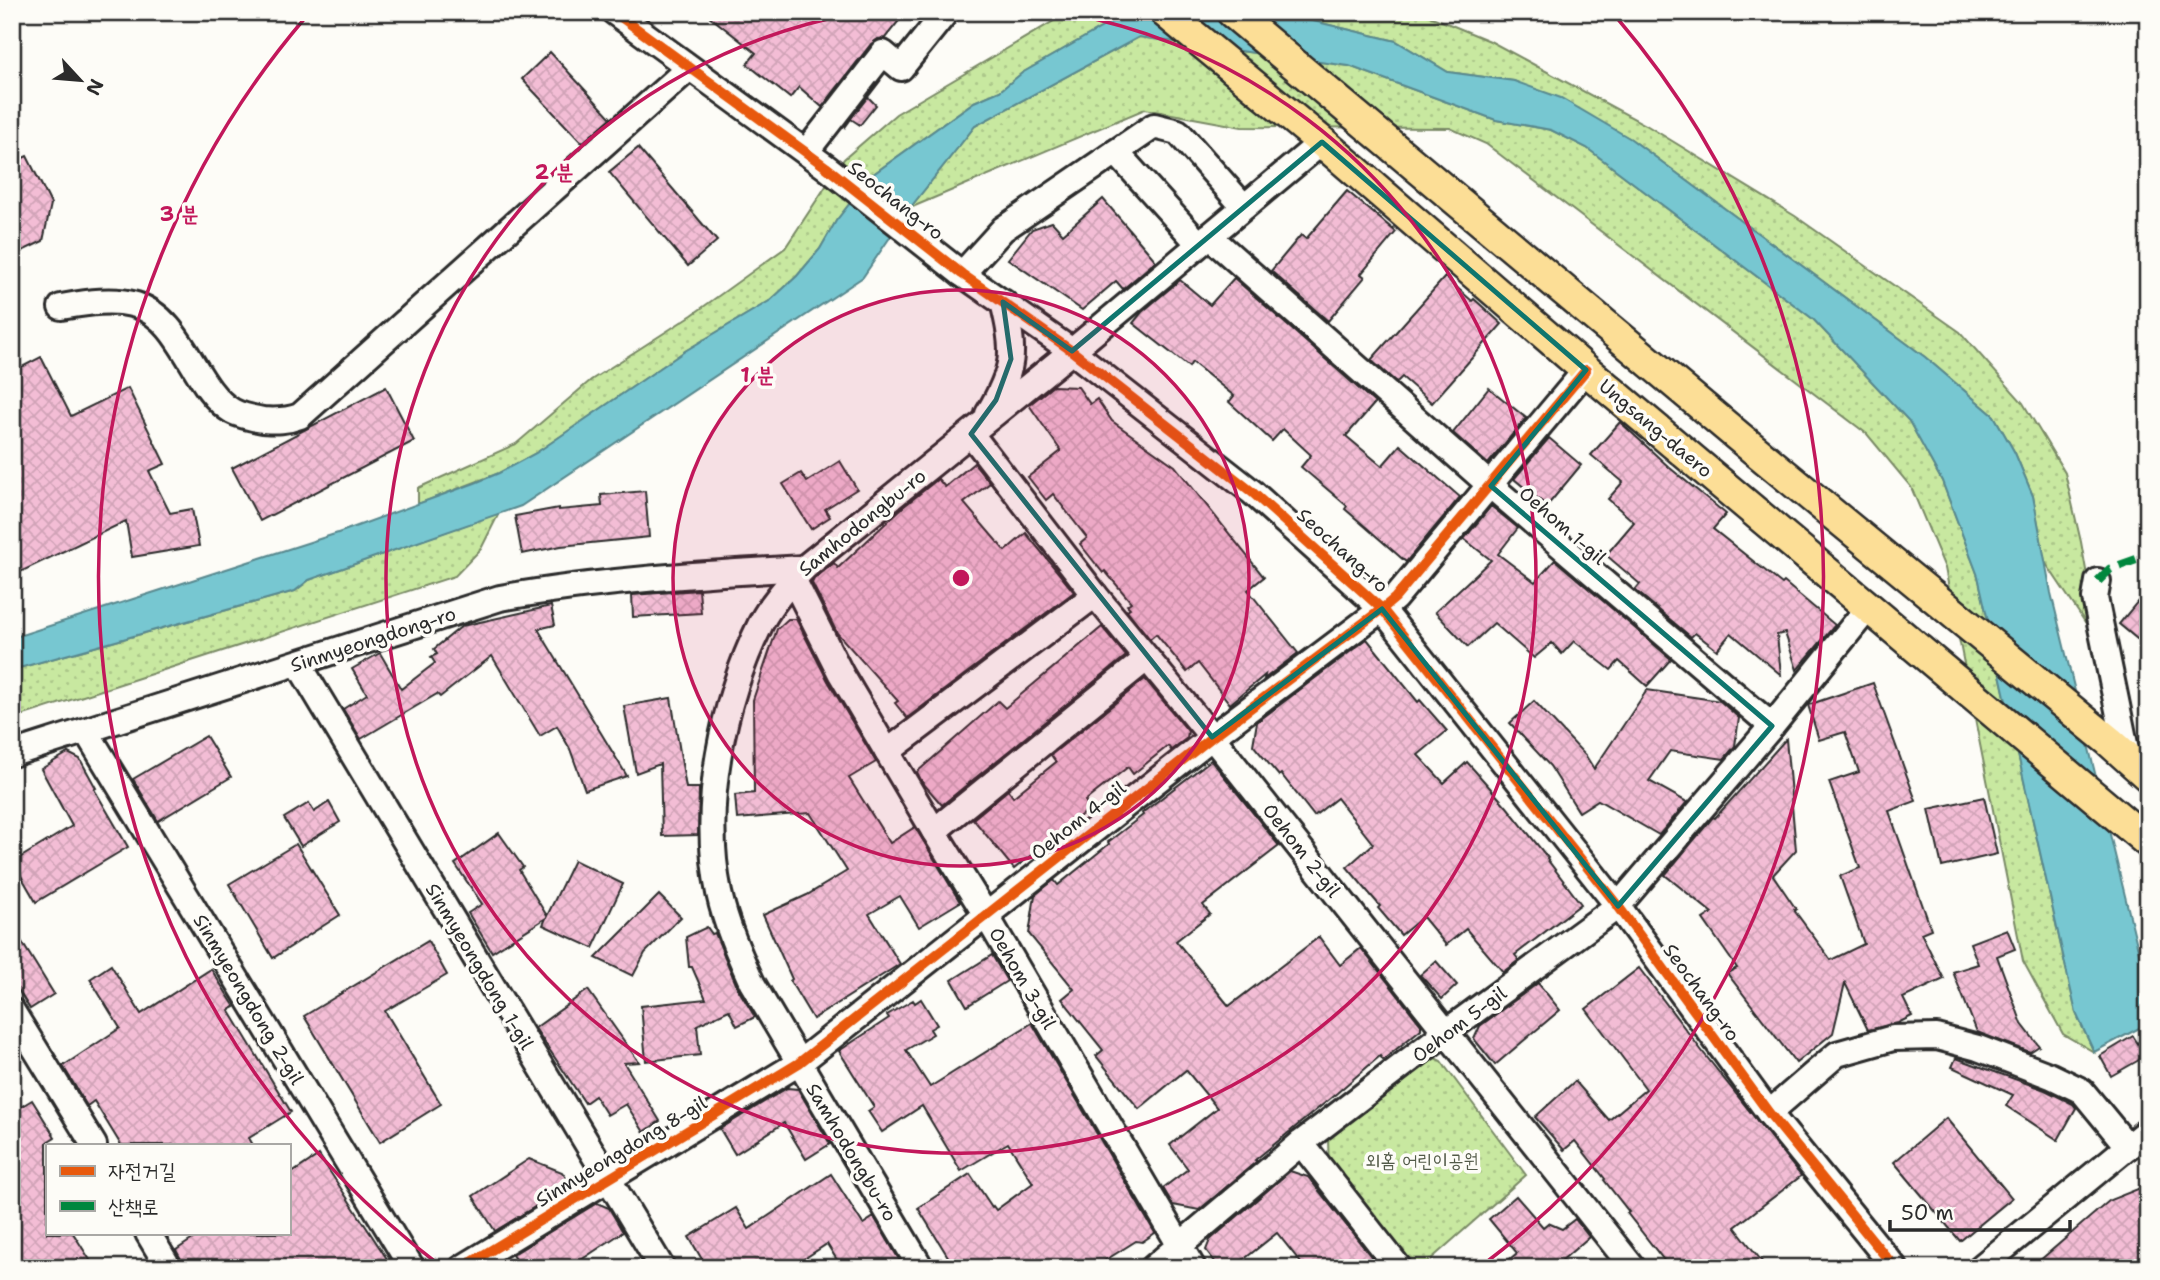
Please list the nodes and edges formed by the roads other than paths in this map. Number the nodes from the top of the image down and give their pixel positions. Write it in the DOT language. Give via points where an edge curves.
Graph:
graph roads {
  1 [pos="946,12"];
  2 [pos="1165,12"];
  3 [pos="1232,12"];
  4 [pos="623,14"];
  5 [pos="689,68"];
  6 [pos="1313,134"];
  7 [pos="806,152"];
  8 [pos="1116,152"];
  9 [pos="1244,207"];
  10 [pos="1204,240"];
  11 [pos="957,270"];
  12 [pos="1003,302"];
  13 [pos="61,307"];
  14 [pos="1072,351"];
  15 [pos="1586,370"];
  16 [pos="976,429"];
  17 [pos="1490,486"];
  18 [pos="742,571"];
  19 [pos="799,573"];
  20 [pos="2098,581"];
  21 [pos="1095,595"];
  22 [pos="1868,608"];
  23 [pos="770,609"];
  24 [pos="1382,609"];
  25 [pos="1146,659"];
  26 [pos="298,663"];
  27 [pos="1772,726"];
  28 [pos="86,731"];
  29 [pos="1212,737"];
  30 [pos="887,752"];
  31 [pos="12,754"];
  32 [pos="2128,759"];
  33 [pos="934,831"];
  34 [pos="2148,842"];
  35 [pos="1618,906"];
  36 [pos="986,915"];
  37 [pos="12,1011"];
  38 [pos="1446,1032"];
  39 [pos="799,1063"];
  40 [pos="1769,1113"];
  41 [pos="2148,1130"];
  42 [pos="1301,1143"];
  43 [pos="93,1144"];
  44 [pos="2128,1147"];
  45 [pos="608,1180"];
  46 [pos="149,1234"];
  47 [pos="1180,1246"];
  48 [pos="169,1268"];
  49 [pos="412,1268"];
  50 [pos="462,1268"];
  51 [pos="662,1268"];
  52 [pos="921,1268"];
  53 [pos="1153,1268"];
  54 [pos="1193,1268"];
  55 [pos="1399,1268"];
  56 [pos="1633,1268"];
  57 [pos="1895,1268"];
  58 [pos="1980,1268"];
  1 -- 7 [label="street" via="901,68 883,53"];
  2 -- 6 [label="main road, Ungsang-daero"];
  3 -- 32 [label="main road"];
  4 -- 5 [label="street, Seochang-ro"];
  5 -- 7 [label="street, Seochang-ro"];
  5 -- 13 [label="street" via="299,416 287,421 248,418 231,411 218,400 172,331 138,305 107,302"];
  6 -- 9 [label="street, Samhodongbu-ro"];
  6 -- 15 [label="main road, Ungsang-daero"];
  7 -- 11 [label="street, Seochang-ro"];
  8 -- 9 [label="street" via="1154,126 1178,132"];
  8 -- 10 [label="street, Oehom 1-gil"];
  8 -- 11 [label="street" via="1003,229"];
  9 -- 10 [label="street, Samhodongbu-ro"];
  10 -- 14 [label="street, Samhodongbu-ro"];
  10 -- 17 [label="street, Oehom 1-gil"];
  11 -- 12 [label="street, Seochang-ro"];
  12 -- 14 [label="street, Seochang-ro"];
  12 -- 16 [label="street" via="1011,359 1006,380"];
  14 -- 16 [label="street, Samhodongbu-ro"];
  14 -- 24 [label="street, Seochang-ro" via="1252,492"];
  15 -- 17 [label="street, Oehom 4-gil"];
  15 -- 22 [label="main road, Ungsang-daero"];
  16 -- 19 [label="street, Samhodongbu-ro"];
  16 -- 21 [label="street, Oehom 2-gil"];
  17 -- 24 [label="street, Oehom 4-gil"];
  17 -- 27 [label="street, Oehom 1-gil"];
  18 -- 19 [label="street, Sinmyeongdong-ro"];
  18 -- 23 [label="street" via="760,589"];
  18 -- 26 [label="street, Sinmyeongdong-ro" via="578,585 500,598"];
  19 -- 23 [label="street, Samhodongbu-ro"];
  19 -- 30 [label="street, Oehom 3-gil" via="841,674"];
  20 -- 32 [label="street" via="2095,598"];
  21 -- 25 [label="street, Oehom 2-gil"];
  21 -- 30 [label="street"];
  22 -- 27 [label="street"];
  22 -- 34 [label="main road, Ungsang-daero"];
  23 -- 39 [label="street, Samhodongbu-ro" via="728,711 718,761 714,844 719,892 732,937 752,983"];
  24 -- 29 [label="street, Oehom 4-gil"];
  24 -- 35 [label="street, Seochang-ro"];
  25 -- 29 [label="street, Oehom 2-gil"];
  25 -- 33 [label="street"];
  26 -- 28 [label="street, Sinmyeongdong-ro"];
  26 -- 45 [label="street, Sinmyeongdong 1-gil"];
  27 -- 35 [label="street"];
  28 -- 31 [label="street, Sinmyeongdong-ro"];
  28 -- 49 [label="street, Sinmyeongdong 2-gil"];
  29 -- 36 [label="street, Oehom 4-gil"];
  29 -- 38 [label="street, Oehom 2-gil"];
  30 -- 33 [label="street, Oehom 3-gil"];
  33 -- 36 [label="street, Oehom 3-gil"];
  35 -- 38 [label="street, Oehom 5-gil"];
  35 -- 40 [label="street, Seochang-ro"];
  36 -- 39 [label="street, Oehom 4-gil"];
  36 -- 47 [label="street, Oehom 3-gil"];
  37 -- 43 [label="street"];
  38 -- 42 [label="street, Oehom 5-gil"];
  38 -- 56 [label="street, Oehom 2-gil"];
  39 -- 45 [label="street, Sinmyeongdong 8-gil"];
  39 -- 52 [label="street, Samhodongbu-ro"];
  40 -- 44 [label="street" via="1837,1054 1894,1038 1937,1037 1978,1048 2082,1091"];
  40 -- 57 [label="street, Seochang-ro"];
  41 -- 44 [label="street"];
  42 -- 47 [label="street, Oehom 5-gil"];
  42 -- 55 [label="street"];
  44 -- 58 [label="street"];
  45 -- 50 [label="street, Sinmyeongdong 8-gil"];
  45 -- 51 [label="street, Sinmyeongdong 1-gil"];
  46 -- 48 [label="street"];
  47 -- 53 [label="street, Oehom 5-gil"];
  47 -- 54 [label="street, Oehom 3-gil"];
}
